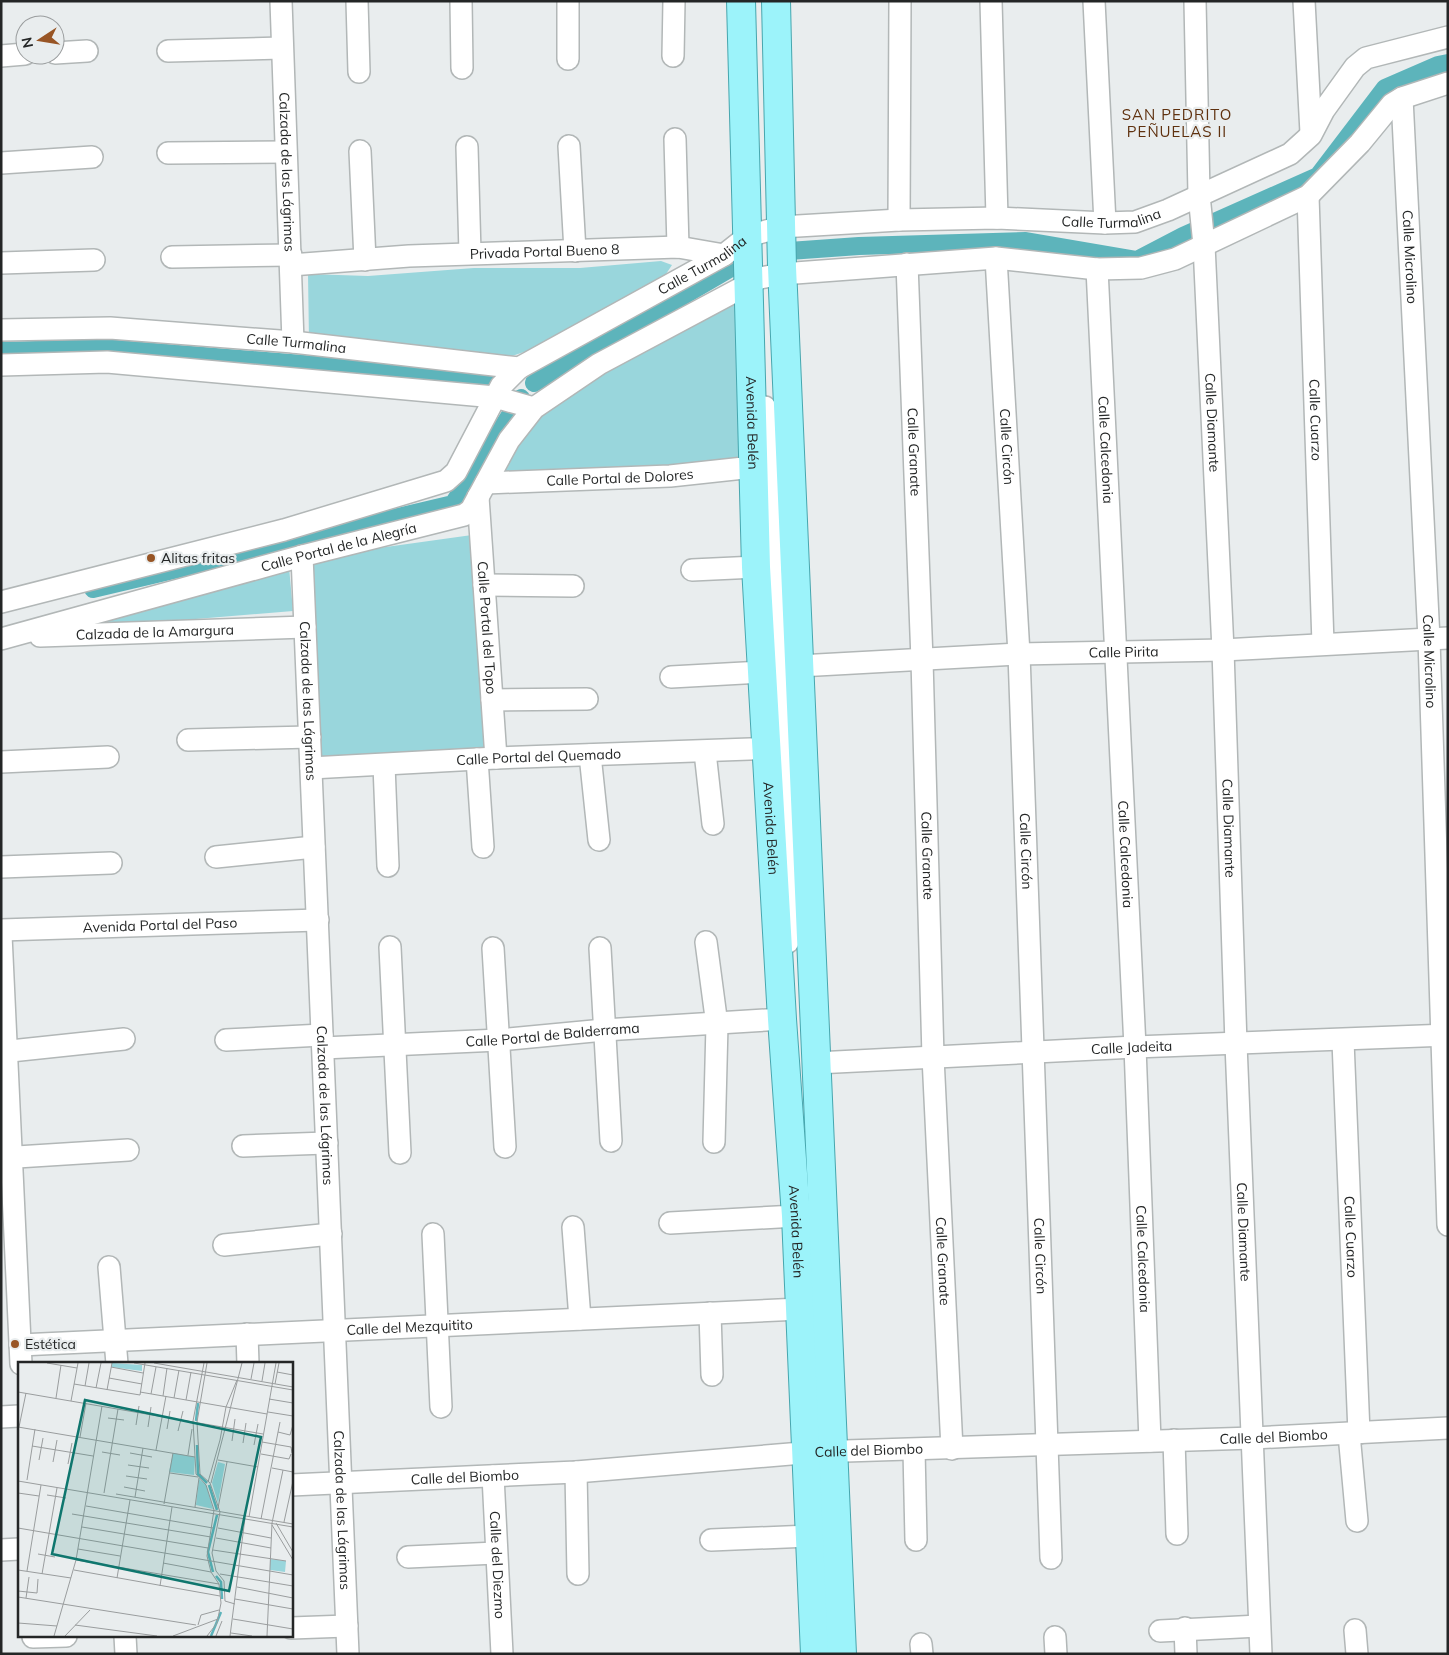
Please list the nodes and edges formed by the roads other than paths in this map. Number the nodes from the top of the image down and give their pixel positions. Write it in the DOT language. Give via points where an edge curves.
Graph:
graph roads {
  1 [pos="281,1"];
  2 [pos="357,1"];
  3 [pos="461,1"];
  4 [pos="568,1"];
  5 [pos="674,1"];
  6 [pos="741,1"];
  7 [pos="750,1"];
  8 [pos="766,1"];
  9 [pos="776,1"];
  10 [pos="900,1"];
  11 [pos="991,1"];
  12 [pos="1094,1"];
  13 [pos="1196,1"];
  14 [pos="1304,1"];
  15 [pos="1448,37"];
  16 [pos="282,48"];
  17 [pos="87,51"];
  18 [pos="168,51"];
  19 [pos="65,52"];
  20 [pos="15,55"];
  21 [pos="1,56"];
  22 [pos="674,56"];
  23 [pos="568,59"];
  24 [pos="462,68"];
  25 [pos="359,72"];
  26 [pos="1448,83"];
  27 [pos="1402,98"];
  28 [pos="1311,135"];
  29 [pos="676,139"];
  30 [pos="569,146"];
  31 [pos="467,147"];
  32 [pos="360,151"];
  33 [pos="286,152"];
  34 [pos="168,153"];
  35 [pos="92,157"];
  36 [pos="1,163"];
  37 [pos="1308,196"];
  38 [pos="997,218"];
  39 [pos="899,220"];
  40 [pos="1201,220"];
  41 [pos="1105,223"];
  42 [pos="764,231"];
  43 [pos="678,247"];
  44 [pos="575,251"];
  45 [pos="470,253"];
  46 [pos="724,254"];
  47 [pos="172,257"];
  48 [pos="996,258"];
  49 [pos="94,260"];
  50 [pos="291,260"];
  51 [pos="365,260"];
  52 [pos="1,263"];
  53 [pos="907,264"];
  54 [pos="1097,269"];
  55 [pos="766,277"];
  56 [pos="1,330"];
  57 [pos="293,342"];
  58 [pos="1,366"];
  59 [pos="518,368"];
  60 [pos="495,397"];
  61 [pos="534,408"];
  62 [pos="753,467"];
  63 [pos="482,490"];
  64 [pos="302,556"];
  65 [pos="756,567"];
  66 [pos="692,570"];
  67 [pos="484,585"];
  68 [pos="573,586"];
  69 [pos="1,602"];
  70 [pos="305,627"];
  71 [pos="3,638"];
  72 [pos="1439,638"];
  73 [pos="1323,644"];
  74 [pos="1223,650"];
  75 [pos="1117,652"];
  76 [pos="1019,654"];
  77 [pos="922,660"];
  78 [pos="799,666"];
  79 [pos="762,672"];
  80 [pos="670,677"];
  81 [pos="587,699"];
  82 [pos="492,700"];
  83 [pos="310,737"];
  84 [pos="188,740"];
  85 [pos="786,748"];
  86 [pos="705,752"];
  87 [pos="590,755"];
  88 [pos="108,757"];
  89 [pos="486,758"];
  90 [pos="1,762"];
  91 [pos="384,765"];
  92 [pos="311,768"];
  93 [pos="713,824"];
  94 [pos="599,840"];
  95 [pos="483,846"];
  96 [pos="314,847"];
  97 [pos="216,857"];
  98 [pos="111,863"];
  99 [pos="388,866"];
  100 [pos="1,867"];
  101 [pos="318,920"];
  102 [pos="1,930"];
  103 [pos="1,935"];
  104 [pos="706,942"];
  105 [pos="390,946"];
  106 [pos="493,948"];
  107 [pos="600,948"];
  108 [pos="782,1019"];
  109 [pos="717,1025"];
  110 [pos="604,1030"];
  111 [pos="1444,1035"];
  112 [pos="124,1039"];
  113 [pos="226,1040"];
  114 [pos="499,1040"];
  115 [pos="1343,1041"];
  116 [pos="323,1042"];
  117 [pos="1236,1044"];
  118 [pos="393,1045"];
  119 [pos="1136,1047"];
  120 [pos="4,1052"];
  121 [pos="1035,1053"];
  122 [pos="933,1057"];
  123 [pos="816,1063"];
  124 [pos="611,1141"];
  125 [pos="714,1142"];
  126 [pos="327,1143"];
  127 [pos="243,1146"];
  128 [pos="505,1147"];
  129 [pos="128,1150"];
  130 [pos="400,1153"];
  131 [pos="6,1158"];
  132 [pos="796,1216"];
  133 [pos="670,1223"];
  134 [pos="1448,1225"];
  135 [pos="573,1227"];
  136 [pos="331,1234"];
  137 [pos="434,1234"];
  138 [pos="224,1245"];
  139 [pos="109,1266"];
  140 [pos="9,1277"];
  141 [pos="800,1309"];
  142 [pos="710,1313"];
  143 [pos="580,1319"];
  144 [pos="438,1326"];
  145 [pos="335,1330"];
  146 [pos="247,1334"];
  147 [pos="115,1340"];
  148 [pos="20,1354"];
  149 [pos="117,1362"];
  150 [pos="248,1362"];
  151 [pos="712,1375"];
  152 [pos="441,1407"];
  153 [pos="18,1416"];
  154 [pos="1,1417"];
  155 [pos="1448,1428"];
  156 [pos="1354,1433"];
  157 [pos="1253,1438"];
  158 [pos="1174,1440"];
  159 [pos="1150,1442"];
  160 [pos="1047,1445"];
  161 [pos="952,1449"];
  162 [pos="914,1450"];
  163 [pos="819,1453"];
  164 [pos="576,1472"];
  165 [pos="493,1476"];
  166 [pos="292,1484"];
  167 [pos="341,1484"];
  168 [pos="1357,1521"];
  169 [pos="1177,1534"];
  170 [pos="810,1536"];
  171 [pos="711,1540"];
  172 [pos="916,1540"];
  173 [pos="18,1549"];
  174 [pos="1,1550"];
  175 [pos="496,1553"];
  176 [pos="408,1556"];
  177 [pos="1052,1558"];
  178 [pos="578,1574"];
  179 [pos="347,1626"];
  180 [pos="1259,1626"];
  181 [pos="292,1628"];
  182 [pos="1185,1628"];
  183 [pos="1355,1630"];
  184 [pos="1160,1631"];
  185 [pos="55,1638"];
  186 [pos="125,1638"];
  187 [pos="33,1642"];
  188 [pos="126,1654"];
  189 [pos="348,1654"];
  190 [pos="502,1654"];
  191 [pos="815,1654"];
  192 [pos="824,1654"];
  193 [pos="832,1654"];
  194 [pos="842,1654"];
  195 [pos="1186,1654"];
  196 [pos="1261,1654"];
  197 [pos="1357,1654"];
  1 -- 16 [label="street, Calzada de las Lágrimas"];
  2 -- 25 [label="street"];
  3 -- 24 [label="street"];
  4 -- 23 [label="street"];
  5 -- 22 [label="street"];
  6 -- 42 [label="main road, Avenida Belén"];
  7 -- 42 [label="street"];
  8 -- 42 [label="street"];
  9 -- 42 [label="main road, Avenida Belén"];
  10 -- 39 [label="street"];
  11 -- 38 [label="street"];
  12 -- 41 [label="street"];
  13 -- 40 [label="street, Calle Diamante"];
  14 -- 28 [label="street"];
  15 -- 28 [label="street, Calle Turmalina" via="1366,58 1355,67 1324,110"];
  16 -- 18 [label="street"];
  16 -- 33 [label="street, Calzada de las Lágrimas"];
  17 -- 19 [label="street"];
  20 -- 21 [label="street"];
  26 -- 27 [label="street, Calle Turmalina"];
  27 -- 37 [label="street, Calle Turmalina" via="1392,104 1360,143"];
  27 -- 72 [label="street, Calle Microlino"];
  28 -- 40 [label="street, Calle Turmalina"];
  29 -- 43 [label="street"];
  30 -- 44 [label="street"];
  31 -- 45 [label="street"];
  32 -- 51 [label="street"];
  33 -- 34 [label="street"];
  33 -- 50 [label="street, Calzada de las Lágrimas"];
  35 -- 36 [label="street"];
  37 -- 40 [label="street, Calle Turmalina"];
  37 -- 73 [label="street, Calle Cuarzo"];
  38 -- 39 [label="street, Calle Turmalina"];
  38 -- 41 [label="street, Calle Turmalina"];
  39 -- 42 [label="street, Calle Turmalina"];
  40 -- 41 [label="street, Calle Turmalina" via="1168,210 1135,222"];
  40 -- 54 [label="street, Calle Turmalina" via="1175,260 1141,268"];
  40 -- 74 [label="street, Calle Diamante"];
  42 -- 46 [label="street, Calle Turmalina"];
  42 -- 55 [label="main road, Avenida Belén"];
  43 -- 44 [label="street, Privada Portal Bueno 8"];
  43 -- 46 [label="street, Privada Portal Bueno 8"];
  44 -- 45 [label="street, Privada Portal Bueno 8"];
  45 -- 51 [label="street, Privada Portal Bueno 8"];
  46 -- 59 [label="street, Calle Turmalina"];
  47 -- 50 [label="street, Privada Portal Bueno 8"];
  48 -- 53 [label="street, Calle Turmalina"];
  48 -- 54 [label="street, Calle Turmalina"];
  48 -- 76 [label="street, Calle Circón"];
  49 -- 52 [label="street"];
  50 -- 51 [label="street, Privada Portal Bueno 8"];
  50 -- 57 [label="street, Calzada de las Lágrimas"];
  53 -- 55 [label="street, Calle Turmalina"];
  53 -- 77 [label="street, Calle Granate"];
  54 -- 75 [label="street, Calle Calcedonia"];
  55 -- 61 [label="street, Calle Turmalina" via="599,364"];
  55 -- 62 [label="main road, Avenida Belén"];
  55 -- 78 [label="main road, Avenida Belén"];
  55 -- 85 [label="street" via="788,585 782,618"];
  56 -- 57 [label="street, Calle Turmalina" via="110,328"];
  57 -- 59 [label="street, Calle Turmalina"];
  58 -- 60 [label="street" via="107,362"];
  59 -- 60 [label="street" via="500,386"];
  60 -- 61 [label="street"];
  60 -- 69 [label="street" via="456,472 446,481 284,530"];
  61 -- 63 [label="street, Calle Portal de la Alegría" via="508,440"];
  62 -- 63 [label="street, Calle Portal de Dolores"];
  62 -- 65 [label="main road, Avenida Belén"];
  63 -- 64 [label="street, Calle Portal de la Alegría" via="471,510 454,519"];
  63 -- 67 [label="street, Calle Portal del Topo"];
  64 -- 70 [label="street, Calzada de las Lágrimas"];
  64 -- 71 [label="street, Calle Portal de la Alegría"];
  65 -- 66 [label="street"];
  65 -- 79 [label="main road, Avenida Belén"];
  67 -- 68 [label="street"];
  67 -- 82 [label="street, Calle Portal del Topo"];
  70 -- 71 [label="street, Calzada de la Amargura"];
  70 -- 83 [label="street, Calzada de las Lágrimas"];
  72 -- 73 [label="street, Calle Pirita"];
  72 -- 111 [label="street, Calle Microlino"];
  73 -- 74 [label="street, Calle Pirita"];
  74 -- 75 [label="street, Calle Pirita"];
  74 -- 117 [label="street, Calle Diamante"];
  75 -- 76 [label="street, Calle Pirita"];
  75 -- 119 [label="street, Calle Calcedonia"];
  76 -- 77 [label="street, Calle Pirita"];
  76 -- 121 [label="street, Calle Circón"];
  77 -- 78 [label="street, Calle Pirita"];
  77 -- 122 [label="street, Calle Granate"];
  78 -- 85 [label="main road, Avenida Belén"];
  79 -- 80 [label="street"];
  79 -- 85 [label="main road, Avenida Belén"];
  81 -- 82 [label="street"];
  82 -- 89 [label="street, Calle Portal del Topo"];
  83 -- 84 [label="street"];
  83 -- 92 [label="street, Calzada de las Lágrimas"];
  85 -- 86 [label="street, Calle Portal del Quemado"];
  85 -- 108 [label="main road, Avenida Belén"];
  85 -- 123 [label="main road, Avenida Belén"];
  85 -- 163 [label="street" via="793,892 788,928"];
  86 -- 87 [label="street, Calle Portal del Quemado"];
  86 -- 93 [label="street"];
  87 -- 89 [label="street, Calle Portal del Quemado"];
  87 -- 94 [label="street"];
  88 -- 90 [label="street"];
  89 -- 91 [label="street, Calle Portal del Quemado"];
  89 -- 95 [label="street, Calle Portal del Topo"];
  91 -- 92 [label="street, Calle Portal del Quemado"];
  91 -- 99 [label="street"];
  92 -- 96 [label="street, Calzada de las Lágrimas"];
  96 -- 97 [label="street"];
  96 -- 101 [label="street, Calzada de las Lágrimas"];
  98 -- 100 [label="street"];
  101 -- 102 [label="street, Avenida Portal del Paso"];
  101 -- 116 [label="street, Calzada de las Lágrimas"];
  103 -- 120 [label="street"];
  104 -- 109 [label="street"];
  105 -- 118 [label="street"];
  106 -- 114 [label="street"];
  107 -- 110 [label="street"];
  108 -- 109 [label="street, Calle Portal de Balderrama"];
  108 -- 132 [label="main road, Avenida Belén"];
  109 -- 110 [label="street, Calle Portal de Balderrama"];
  109 -- 125 [label="street"];
  110 -- 114 [label="street, Calle Portal de Balderrama"];
  110 -- 124 [label="street"];
  111 -- 115 [label="street, Calle Jadeita"];
  111 -- 134 [label="street, Calle Microlino"];
  112 -- 120 [label="street"];
  113 -- 116 [label="street, Calle Portal de Balderrama"];
  114 -- 118 [label="street, Calle Portal de Balderrama"];
  114 -- 128 [label="street"];
  115 -- 117 [label="street, Calle Jadeita"];
  115 -- 156 [label="street, Calle Cuarzo"];
  116 -- 118 [label="street, Calle Portal de Balderrama"];
  116 -- 126 [label="street, Calzada de las Lágrimas"];
  117 -- 119 [label="street, Calle Jadeita"];
  117 -- 157 [label="street, Calle Diamante"];
  118 -- 130 [label="street"];
  119 -- 121 [label="street, Calle Jadeita"];
  119 -- 159 [label="street, Calle Calcedonia"];
  120 -- 131 [label="street"];
  121 -- 122 [label="street, Calle Jadeita"];
  121 -- 160 [label="street, Calle Circón"];
  122 -- 123 [label="street, Calle Jadeita"];
  122 -- 161 [label="street, Calle Granate"];
  123 -- 163 [label="main road, Avenida Belén"];
  126 -- 127 [label="street"];
  126 -- 136 [label="street, Calzada de las Lágrimas"];
  129 -- 131 [label="street"];
  131 -- 140 [label="street"];
  132 -- 133 [label="street"];
  132 -- 141 [label="main road, Avenida Belén"];
  135 -- 143 [label="street"];
  136 -- 138 [label="street"];
  136 -- 145 [label="street, Calzada de las Lágrimas"];
  137 -- 144 [label="street"];
  139 -- 147 [label="street"];
  140 -- 148 [label="street"];
  141 -- 142 [label="street, Calle del Mezquitito"];
  141 -- 163 [label="main road, Avenida Belén"];
  142 -- 143 [label="street, Calle del Mezquitito"];
  142 -- 151 [label="street"];
  143 -- 144 [label="street, Calle del Mezquitito"];
  144 -- 145 [label="street, Calle del Mezquitito"];
  144 -- 152 [label="street"];
  145 -- 146 [label="street, Calle del Mezquitito"];
  145 -- 167 [label="street, Calzada de las Lágrimas"];
  146 -- 147 [label="street, Calle del Mezquitito"];
  146 -- 150 [label="street"];
  147 -- 148 [label="street, Calle del Mezquitito"];
  147 -- 149 [label="street"];
  153 -- 154 [label="street"];
  155 -- 156 [label="street, Calle del Biombo"];
  156 -- 157 [label="street, Calle del Biombo"];
  156 -- 168 [label="street, Calle Cuarzo"];
  157 -- 158 [label="street, Calle del Biombo"];
  157 -- 180 [label="street, Calle Diamante"];
  158 -- 159 [label="street, Calle del Biombo"];
  158 -- 169 [label="street"];
  159 -- 160 [label="street, Calle del Biombo"];
  160 -- 161 [label="street, Calle del Biombo"];
  160 -- 177 [label="street, Calle Circón"];
  161 -- 162 [label="street, Calle del Biombo"];
  162 -- 163 [label="street, Calle del Biombo"];
  162 -- 172 [label="street"];
  163 -- 164 [label="street, Calle del Biombo"];
  163 -- 170 [label="main road, Avenida Belén"];
  163 -- 192 [label="street"];
  163 -- 193 [label="street"];
  163 -- 194 [label="main road, Avenida Belén"];
  164 -- 165 [label="street, Calle del Biombo"];
  164 -- 178 [label="street"];
  165 -- 167 [label="street, Calle del Biombo"];
  165 -- 175 [label="street, Calle del Diezmo"];
  166 -- 167 [label="street, Calle del Biombo"];
  167 -- 179 [label="street, Calzada de las Lágrimas"];
  170 -- 171 [label="street"];
  170 -- 191 [label="main road, Avenida Belén"];
  173 -- 174 [label="street"];
  175 -- 176 [label="street"];
  175 -- 190 [label="street, Calle del Diezmo"];
  179 -- 181 [label="street"];
  179 -- 189 [label="street, Calzada de las Lágrimas"];
  180 -- 182 [label="street"];
  180 -- 196 [label="street, Calle Diamante"];
  182 -- 184 [label="street"];
  182 -- 195 [label="street"];
  183 -- 197 [label="street"];
  185 -- 187 [label="street"];
  186 -- 188 [label="street"];
}
